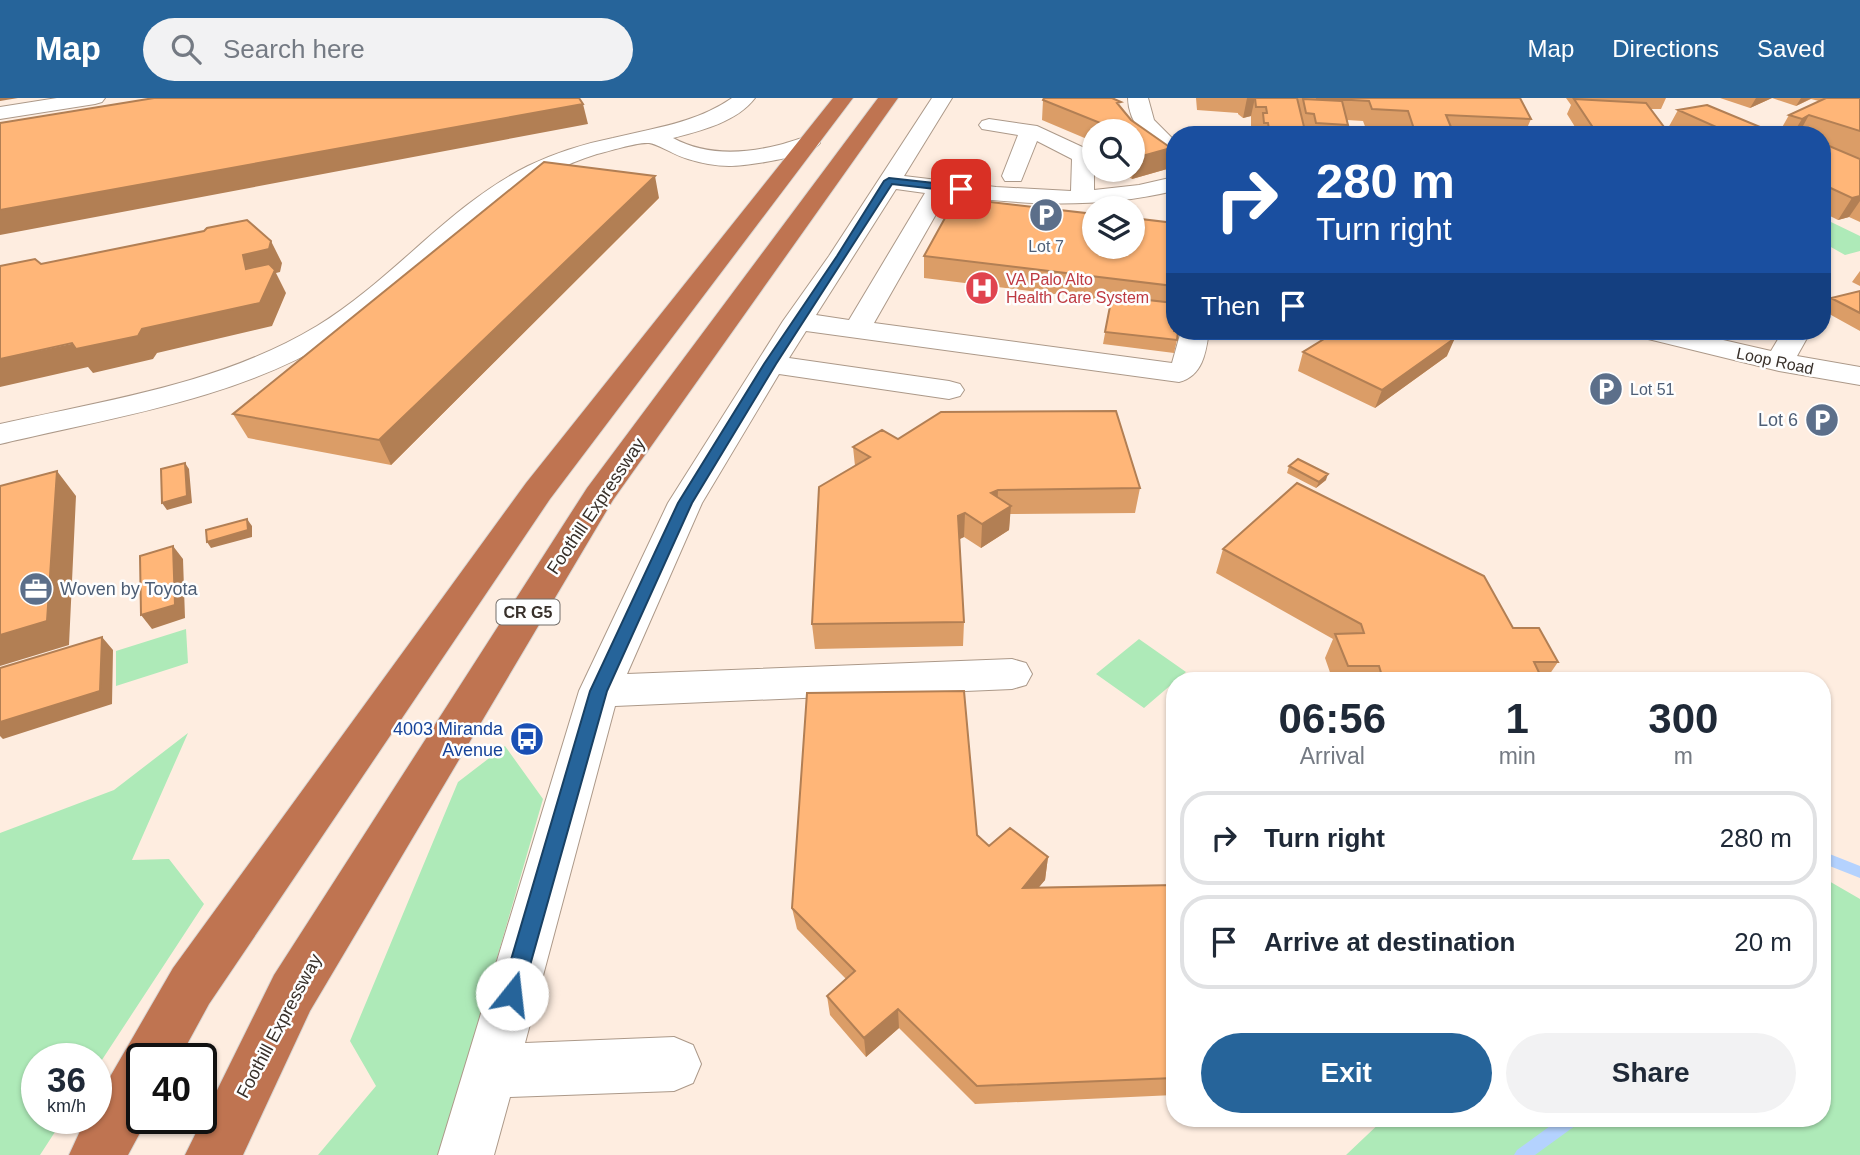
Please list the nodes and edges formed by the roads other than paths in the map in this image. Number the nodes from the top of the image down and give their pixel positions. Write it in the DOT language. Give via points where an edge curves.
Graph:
graph roads {
  1 [pos="95,98"];
  2 [pos="701,98"];
  3 [pos="843,98"];
  4 [pos="888,98"];
  5 [pos="942,98"];
  6 [pos="1138,98"];
  7 [pos="740,102"];
  8 [pos="0,113"];
  9 [pos="989,125"];
  10 [pos="1030,130"];
  11 [pos="653,136"];
  12 [pos="809,143"];
  13 [pos="1166,144"];
  14 [pos="731,161"];
  15 [pos="964,171"];
  16 [pos="889,181"];
  17 [pos="1009,185"];
  18 [pos="1166,186"];
  19 [pos="940,187"];
  20 [pos="1082,196"];
  21 [pos="1096,196"];
  22 [pos="1082,197"];
  23 [pos="762,205"];
  24 [pos="797,321"];
  25 [pos="857,330"];
  26 [pos="1193,340"];
  27 [pos="1687,340"];
  28 [pos="1792,340"];
  29 [pos="1779,362"];
  30 [pos="770,364"];
  31 [pos="1860,376"];
  32 [pos="949,390"];
  33 [pos="0,434"];
  34 [pos="1013,674"];
  35 [pos="598,691"];
  36 [pos="159,1043"];
  37 [pos="674,1064"];
  38 [pos="489,1071"];
  39 [pos="126,1103"];
  40 [pos="97,1155"];
  41 [pos="213,1155"];
  42 [pos="466,1155"];
  1 -- 8 [label="street"];
  2 -- 7 [label="street"];
  3 -- 12 [label="highway"];
  4 -- 41 [label="highway, Foothill Expressway / CR G5" via="599,496 292,993"];
  5 -- 16 [label="street"];
  6 -- 13 [label="street" via="1144,120"];
  7 -- 11 [label="street" via="697,124"];
  9 -- 10 [label="street"];
  10 -- 17 [label="street"];
  10 -- 20 [label="street" via="1083,156"];
  11 -- 14 [label="street" via="688,155"];
  11 -- 33 [label="street" via="597,148 531,173 481,206 345,320 283,356 218,382"];
  12 -- 14 [label="street"];
  12 -- 23 [label="highway"];
  14 -- 23 [label="street" via="752,176"];
  15 -- 17 [label="street"];
  16 -- 19 [label="street"];
  16 -- 24 [label="street"];
  17 -- 19 [label="street"];
  17 -- 22 [label="street" via="1041,198"];
  18 -- 21 [label="street"];
  19 -- 25 [label="street"];
  23 -- 36 [label="highway" via="538,491 191,986"];
  24 -- 25 [label="street"];
  24 -- 30 [label="street"];
  25 -- 26 [label="street" via="1179,373 1189,361"];
  27 -- 29 [label="street, Loop Road"];
  28 -- 29 [label="street"];
  29 -- 31 [label="street, Loop Road"];
  30 -- 32 [label="street"];
  30 -- 35 [label="street" via="685,503"];
  34 -- 35 [label="street"];
  35 -- 38 [label="street"];
  37 -- 38 [label="street"];
  38 -- 42 [label="street"];
  39 -- 40 [label="highway"];
}
